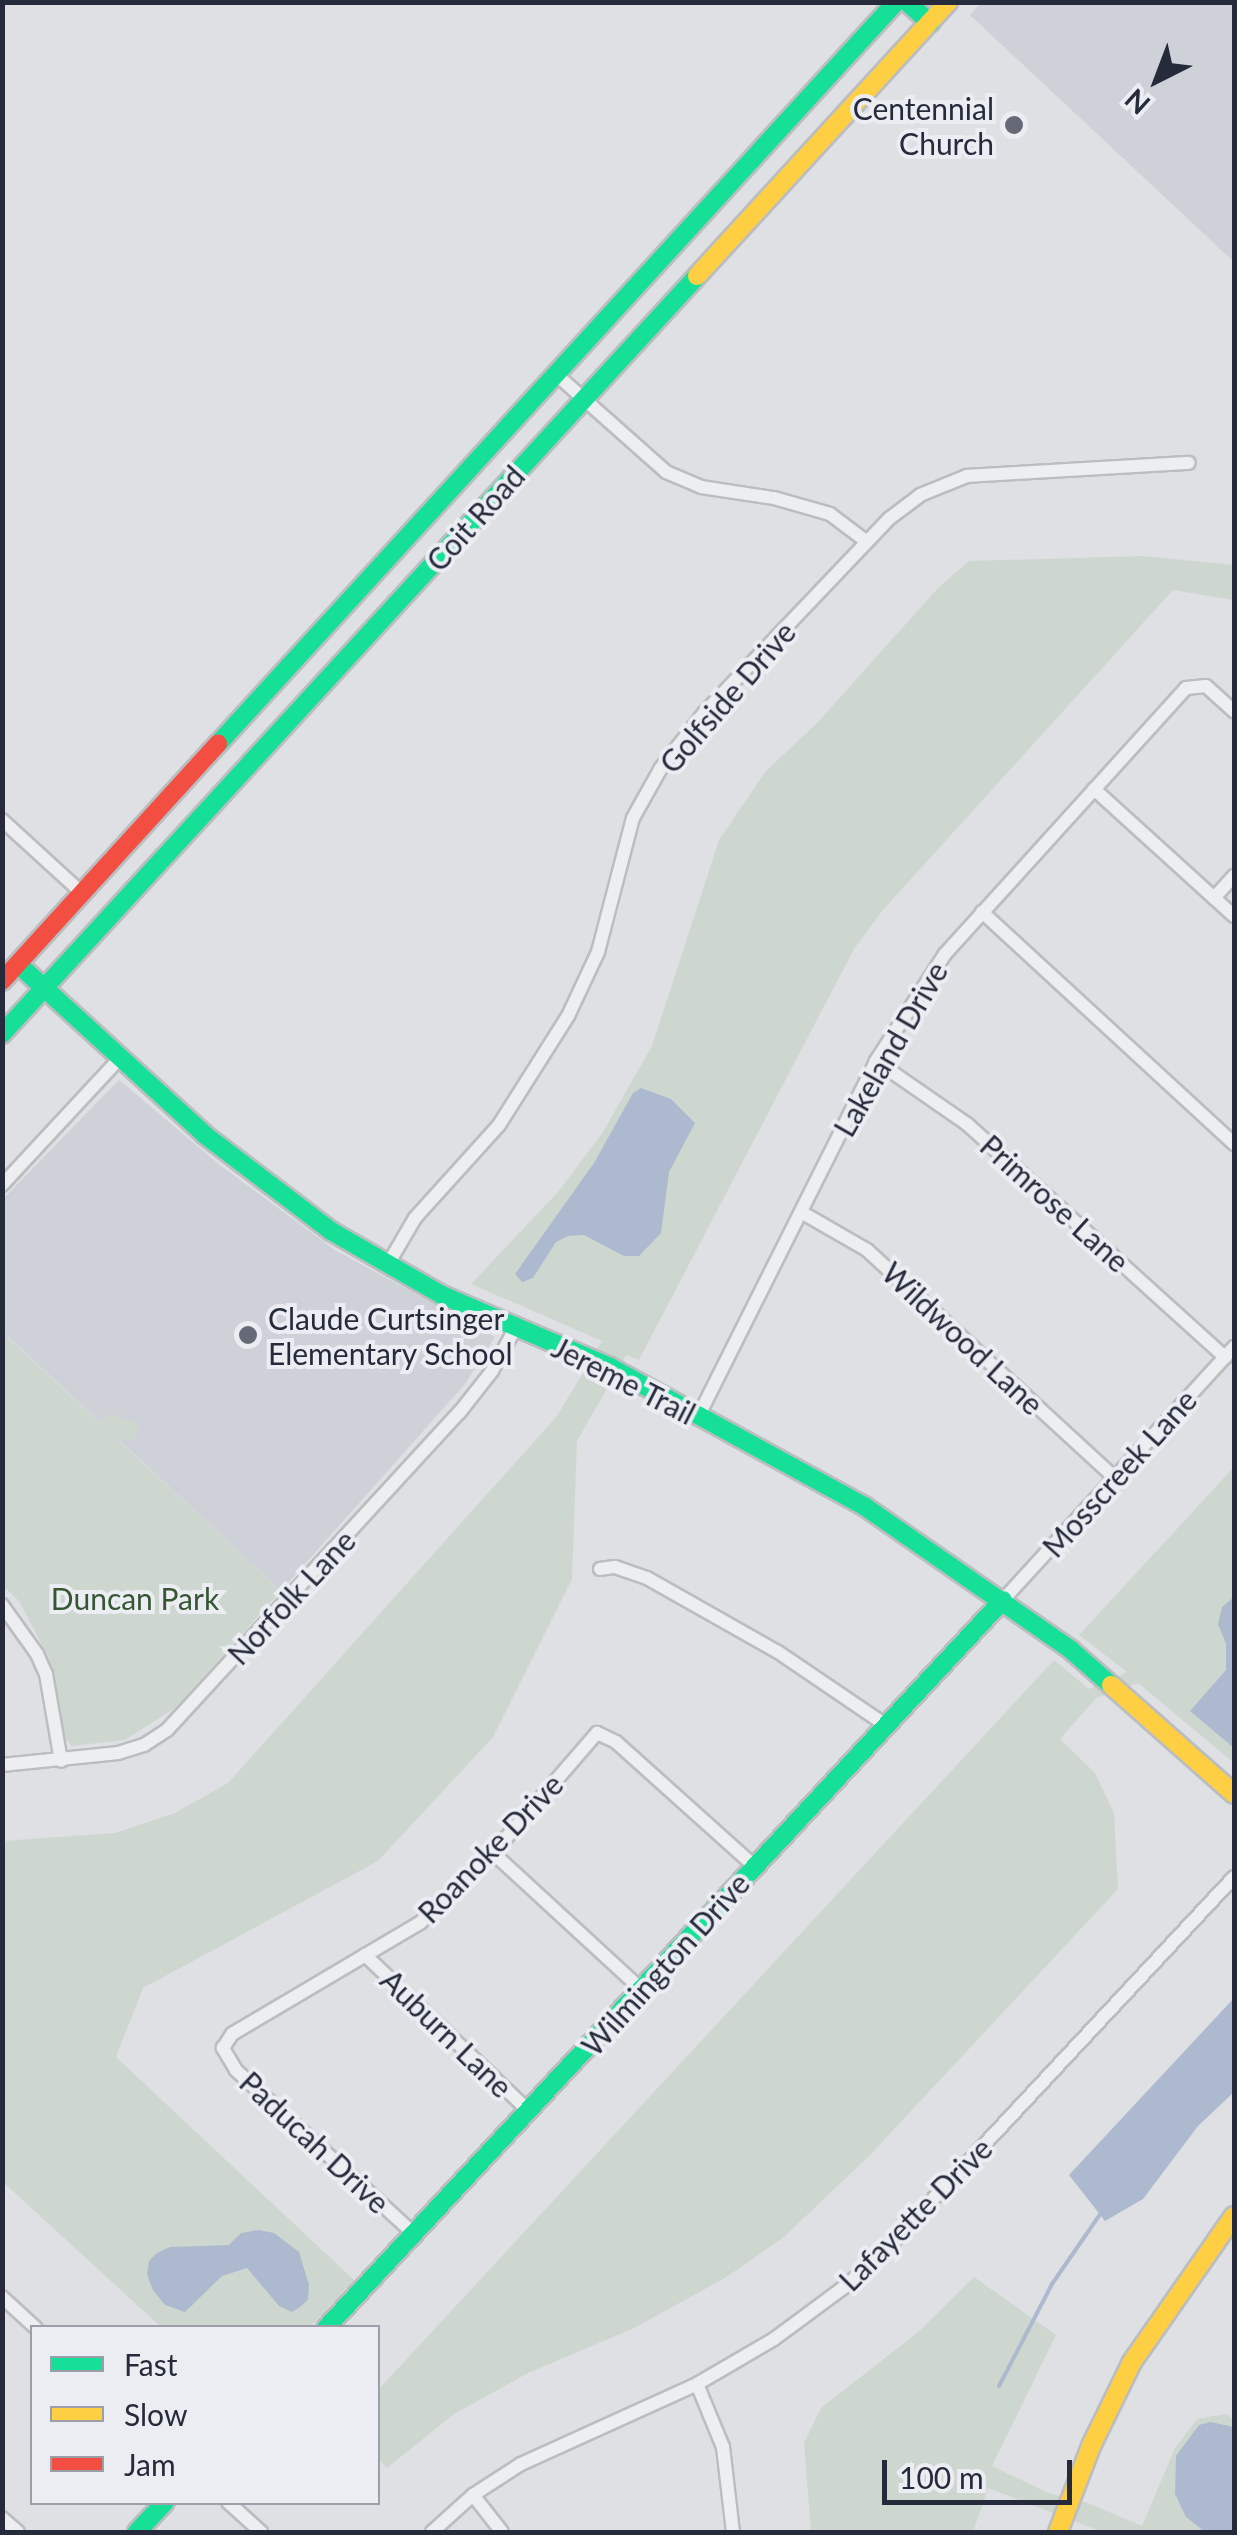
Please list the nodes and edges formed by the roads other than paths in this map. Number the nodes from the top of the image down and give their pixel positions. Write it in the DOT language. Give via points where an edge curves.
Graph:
graph roads {
  1 [pos="896,2"];
  2 [pos="906,2"];
  3 [pos="948,2"];
  4 [pos="930,23"];
  5 [pos="713,206"];
  6 [pos="740,231"];
  7 [pos="558,376"];
  8 [pos="584,400"];
  9 [pos="1190,463"];
  10 [pos="867,542"];
  11 [pos="1234,711"];
  12 [pos="205,760"];
  13 [pos="232,784"];
  14 [pos="1094,789"];
  15 [pos="2,820"];
  16 [pos="1234,876"];
  17 [pos="82,894"];
  18 [pos="1214,898"];
  19 [pos="982,912"];
  20 [pos="1234,916"];
  21 [pos="18,964"];
  22 [pos="2,981"];
  23 [pos="44,988"];
  24 [pos="2,1034"];
  25 [pos="120,1058"];
  26 [pos="876,1061"];
  27 [pos="1234,1144"];
  28 [pos="2,1185"];
  29 [pos="801,1212"];
  30 [pos="387,1266"];
  31 [pos="516,1326"];
  32 [pos="1230,1352"];
  33 [pos="698,1418"];
  34 [pos="1115,1478"];
  35 [pos="600,1570"];
  36 [pos="1003,1600"];
  37 [pos="2,1605"];
  38 [pos="884,1724"];
  39 [pos="61,1760"];
  40 [pos="2,1765"];
  41 [pos="1234,1794"];
  42 [pos="494,1852"];
  43 [pos="754,1866"];
  44 [pos="1234,1877"];
  45 [pos="366,1955"];
  46 [pos="641,1989"];
  47 [pos="223,2048"];
  48 [pos="528,2110"];
  49 [pos="1234,2216"];
  50 [pos="413,2233"];
  51 [pos="2,2297"];
  52 [pos="33,2325"];
  53 [pos="329,2325"];
  54 [pos="697,2384"];
  55 [pos="473,2495"];
  56 [pos="161,2505"];
  57 [pos="231,2505"];
  58 [pos="2,2518"];
  59 [pos="18,2532"];
  60 [pos="137,2532"];
  61 [pos="260,2532"];
  62 [pos="432,2532"];
  63 [pos="502,2532"];
  64 [pos="733,2532"];
  65 [pos="1058,2532"];
  1 -- 5 [label="street, Coit Road"];
  2 -- 4 [label="street"];
  3 -- 4 [label="street, Coit Road"];
  4 -- 6 [label="street, Coit Road"];
  5 -- 6 [label="street"];
  5 -- 7 [label="street, Coit Road"];
  6 -- 8 [label="street, Coit Road"];
  7 -- 8 [label="street"];
  7 -- 12 [label="street, Coit Road"];
  8 -- 10 [label="street" via="666,472 701,487 830,514"];
  8 -- 13 [label="street, Coit Road"];
  9 -- 10 [label="street, Golfside Drive" via="966,476 920,495"];
  10 -- 30 [label="street, Golfside Drive" via="704,713 661,768 633,818 598,952 568,1016 500,1126 415,1218"];
  11 -- 14 [label="street, Lakeland Drive" via="1213,691 1193,686"];
  12 -- 13 [label="street"];
  12 -- 17 [label="street, Coit Road"];
  13 -- 23 [label="street, Coit Road"];
  14 -- 18 [label="street"];
  14 -- 19 [label="street, Lakeland Drive"];
  15 -- 17 [label="street"];
  16 -- 18 [label="street"];
  17 -- 21 [label="street, Coit Road"];
  18 -- 20 [label="street"];
  19 -- 26 [label="street, Lakeland Drive" via="930,973"];
  19 -- 27 [label="street"];
  21 -- 22 [label="street, Coit Road"];
  21 -- 23 [label="street, Jereme Trail"];
  23 -- 24 [label="street, Coit Road"];
  23 -- 25 [label="street, Jereme Trail"];
  25 -- 28 [label="street"];
  25 -- 30 [label="street, Jereme Trail" via="276,1192"];
  26 -- 29 [label="street, Lakeland Drive"];
  26 -- 32 [label="street, Primrose Lane" via="966,1124"];
  29 -- 33 [label="street, Lakeland Drive"];
  29 -- 34 [label="street, Wildwood Lane" via="867,1250"];
  30 -- 31 [label="street, Jereme Trail"];
  31 -- 33 [label="street, Jereme Trail" via="610,1367"];
  31 -- 39 [label="street, Norfolk Lane" via="458,1413 167,1730 132,1750"];
  32 -- 34 [label="street, Mosscreek Lane"];
  33 -- 36 [label="street, Jereme Trail" via="864,1506"];
  34 -- 36 [label="street, Mosscreek Lane"];
  35 -- 38 [label="street" via="615,1567 647,1578 778,1652"];
  36 -- 38 [label="street, Wilmington Drive"];
  36 -- 41 [label="street, Jereme Trail" via="1111,1684"];
  37 -- 39 [label="street" via="46,1674"];
  38 -- 43 [label="street, Wilmington Drive"];
  39 -- 40 [label="street, Norfolk Lane"];
  42 -- 43 [label="street, Roanoke Drive" via="598,1734 616,1742"];
  42 -- 45 [label="street, Roanoke Drive" via="420,1923"];
  42 -- 46 [label="street"];
  43 -- 46 [label="street, Wilmington Drive"];
  44 -- 54 [label="street, Lafayette Drive" via="884,2252 800,2322"];
  45 -- 47 [label="street, Roanoke Drive" via="241,2027"];
  45 -- 48 [label="street, Auburn Lane"];
  46 -- 48 [label="street, Wilmington Drive"];
  47 -- 50 [label="street, Paducah Drive" via="236,2070"];
  48 -- 50 [label="street, Wilmington Drive"];
  49 -- 65 [label="street" via="1132,2362"];
  50 -- 53 [label="street, Wilmington Drive"];
  51 -- 52 [label="street"];
  54 -- 55 [label="street, Lafayette Drive" via="556,2445"];
  54 -- 64 [label="street" via="726,2457"];
  55 -- 62 [label="street, Lafayette Drive"];
  55 -- 63 [label="street"];
  56 -- 60 [label="street"];
  57 -- 61 [label="street"];
  58 -- 59 [label="street"];
}
